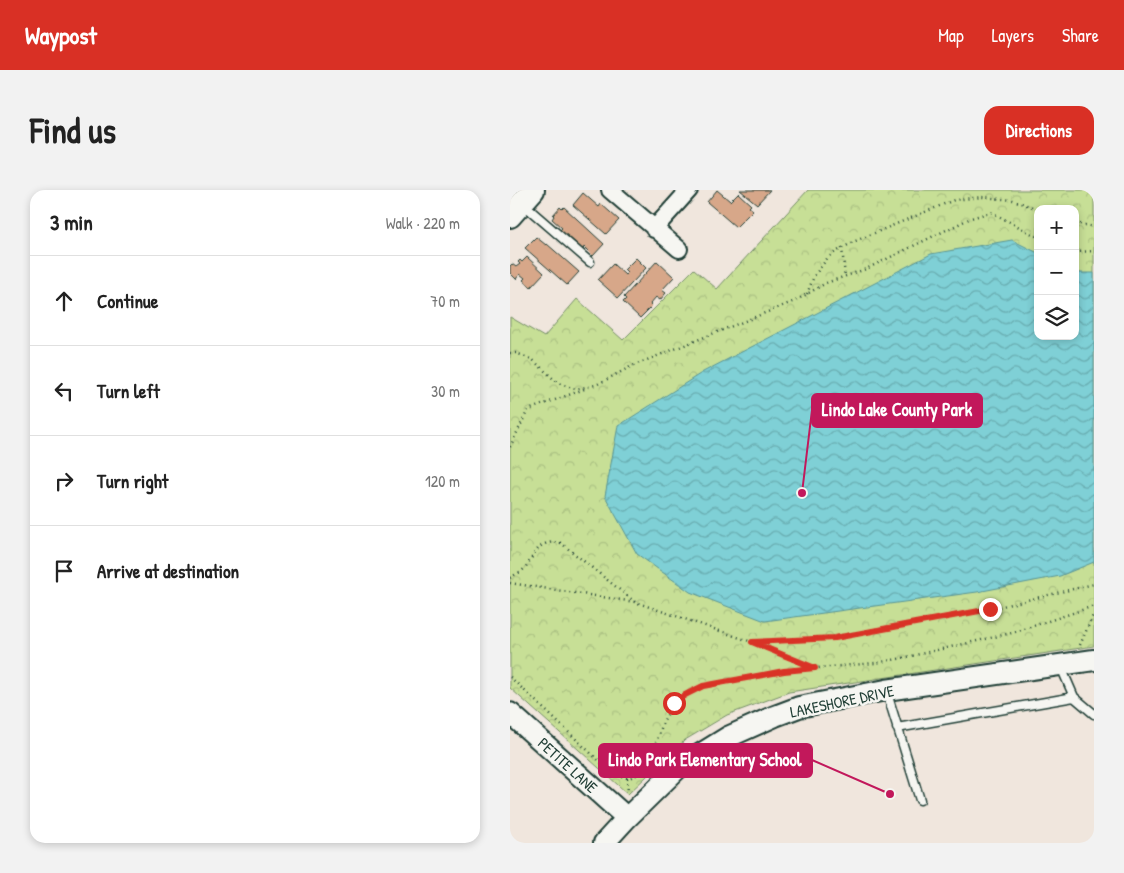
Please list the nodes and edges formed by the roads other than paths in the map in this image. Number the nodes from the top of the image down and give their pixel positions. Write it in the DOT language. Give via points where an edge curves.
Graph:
graph roads {
  1 [pos="610,190"];
  2 [pos="689,190"];
  3 [pos="522,203"];
  4 [pos="654,229"];
  5 [pos="679,249"];
  6 [pos="590,262"];
  7 [pos="1094,660"];
  8 [pos="1060,665"];
  9 [pos="886,690"];
  10 [pos="1074,696"];
  11 [pos="510,712"];
  12 [pos="1094,714"];
  13 [pos="897,728"];
  14 [pos="920,800"];
  15 [pos="627,818"];
  16 [pos="604,843"];
  1 -- 4 [label="street"];
  2 -- 4 [label="street"];
  3 -- 6 [label="lane"];
  4 -- 5 [label="street"];
  7 -- 8 [label="street, LAKESHORE DRIVE"];
  8 -- 9 [label="street, LAKESHORE DRIVE"];
  8 -- 10 [label="lane"];
  9 -- 13 [label="lane"];
  9 -- 15 [label="street, LAKESHORE DRIVE" via="799,707 728,737 678,768"];
  10 -- 12 [label="lane"];
  10 -- 13 [label="lane"];
  11 -- 15 [label="street, PETITE LANE"];
  13 -- 14 [label="lane"];
  15 -- 16 [label="street, LAKESHORE DRIVE"];
}
